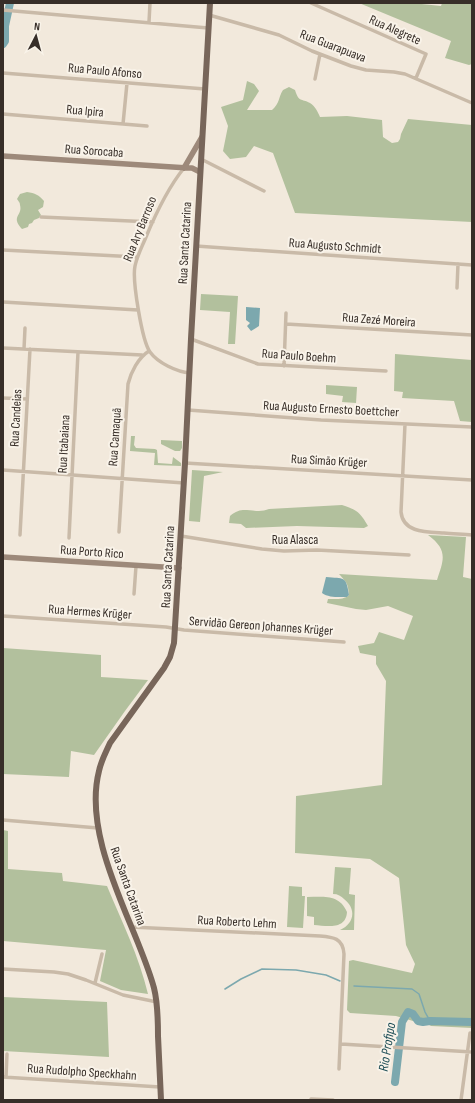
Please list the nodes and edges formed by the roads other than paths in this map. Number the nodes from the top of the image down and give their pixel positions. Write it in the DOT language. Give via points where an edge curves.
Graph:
graph roads {
  1 [pos="150,3"];
  2 [pos="210,3"];
  3 [pos="311,3"];
  4 [pos="4,10"];
  5 [pos="209,15"];
  6 [pos="149,22"];
  7 [pos="208,28"];
  8 [pos="320,54"];
  9 [pos="3,72"];
  10 [pos="416,78"];
  11 [pos="316,79"];
  12 [pos="127,83"];
  13 [pos="205,89"];
  14 [pos="472,103"];
  15 [pos="3,114"];
  16 [pos="123,124"];
  17 [pos="147,126"];
  18 [pos="202,137"];
  19 [pos="3,156"];
  20 [pos="201,159"];
  21 [pos="184,168"];
  22 [pos="200,172"];
  23 [pos="264,191"];
  24 [pos="40,217"];
  25 [pos="152,222"];
  26 [pos="196,246"];
  27 [pos="3,250"];
  28 [pos="137,257"];
  29 [pos="458,264"];
  30 [pos="472,265"];
  31 [pos="457,288"];
  32 [pos="3,302"];
  33 [pos="138,310"];
  34 [pos="286,313"];
  35 [pos="286,324"];
  36 [pos="25,328"];
  37 [pos="472,336"];
  38 [pos="191,339"];
  39 [pos="3,348"];
  40 [pos="24,349"];
  41 [pos="30,350"];
  42 [pos="149,351"];
  43 [pos="78,352"];
  44 [pos="142,355"];
  45 [pos="284,366"];
  46 [pos="386,371"];
  47 [pos="190,373"];
  48 [pos="3,398"];
  49 [pos="27,399"];
  50 [pos="188,410"];
  51 [pos="404,424"];
  52 [pos="472,427"];
  53 [pos="185,463"];
  54 [pos="3,470"];
  55 [pos="23,471"];
  56 [pos="72,475"];
  57 [pos="403,476"];
  58 [pos="122,478"];
  59 [pos="472,480"];
  60 [pos="184,483"];
  61 [pos="119,532"];
  62 [pos="472,534"];
  63 [pos="20,535"];
  64 [pos="181,536"];
  65 [pos="69,538"];
  66 [pos="409,555"];
  67 [pos="3,557"];
  68 [pos="136,566"];
  69 [pos="179,568"];
  70 [pos="134,594"];
  71 [pos="3,616"];
  72 [pos="176,629"];
  73 [pos="344,642"];
  74 [pos="3,820"];
  75 [pos="98,828"];
  76 [pos="131,926"];
  77 [pos="102,954"];
  78 [pos="3,970"];
  79 [pos="95,983"];
  80 [pos="157,1002"];
  81 [pos="470,1033"];
  82 [pos="340,1044"];
  83 [pos="470,1052"];
  84 [pos="7,1054"];
  85 [pos="339,1069"];
  86 [pos="4,1077"];
  87 [pos="160,1087"];
  88 [pos="311,1099"];
  89 [pos="161,1100"];
  90 [pos="333,1100"];
  91 [pos="461,1100"];
  1 -- 6 [label="street"];
  2 -- 5 [label="main road, Rua Santa Catarina"];
  3 -- 10 [label="street, Rua Alegrete" via="426,54"];
  4 -- 6 [label="street"];
  5 -- 7 [label="main road, Rua Santa Catarina"];
  5 -- 8 [label="street, Rua Guarapuava" via="280,36"];
  6 -- 7 [label="street"];
  7 -- 13 [label="main road, Rua Santa Catarina"];
  8 -- 10 [label="street, Rua Guarapuava" via="357,68 399,72"];
  8 -- 11 [label="street"];
  9 -- 12 [label="street, Rua Paulo Afonso"];
  10 -- 14 [label="street, Rua Guarapuava"];
  12 -- 13 [label="street, Rua Paulo Afonso"];
  12 -- 16 [label="street"];
  13 -- 18 [label="main road, Rua Santa Catarina"];
  15 -- 16 [label="street, Rua Ipira"];
  16 -- 17 [label="street, Rua Ipira"];
  18 -- 20 [label="main road, Rua Santa Catarina"];
  18 -- 21 [label="main road"];
  19 -- 21 [label="main road, Rua Sorocaba"];
  20 -- 22 [label="main road, Rua Santa Catarina"];
  20 -- 23 [label="street"];
  21 -- 22 [label="main road, Rua Sorocaba"];
  21 -- 25 [label="street, Rua Ary Barroso" via="166,194"];
  22 -- 26 [label="main road, Rua Santa Catarina"];
  24 -- 25 [label="street"];
  25 -- 28 [label="street, Rua Ary Barroso"];
  26 -- 29 [label="street, Rua Augusto Schmidt"];
  26 -- 38 [label="main road, Rua Santa Catarina"];
  27 -- 28 [label="street"];
  28 -- 33 [label="street, Rua Ary Barroso" via="134,274"];
  29 -- 30 [label="street, Rua Augusto Schmidt"];
  29 -- 31 [label="street"];
  32 -- 33 [label="street"];
  33 -- 42 [label="street, Rua Ary Barroso"];
  34 -- 35 [label="street"];
  35 -- 37 [label="street, Rua Zezé Moreira"];
  35 -- 45 [label="street"];
  36 -- 40 [label="street"];
  38 -- 45 [label="street, Rua Paulo Boehm" via="253,363"];
  38 -- 47 [label="main road, Rua Santa Catarina"];
  39 -- 40 [label="street"];
  40 -- 41 [label="street"];
  41 -- 43 [label="street"];
  41 -- 49 [label="street, Rua Candeias"];
  42 -- 44 [label="street"];
  42 -- 47 [label="street" via="172,368"];
  43 -- 44 [label="street"];
  43 -- 56 [label="street, Rua Itabaiana"];
  44 -- 58 [label="street, Rua Camaquã" via="128,384"];
  45 -- 46 [label="street, Rua Paulo Boehm"];
  47 -- 50 [label="main road, Rua Santa Catarina"];
  48 -- 49 [label="street"];
  49 -- 55 [label="street, Rua Candeias"];
  50 -- 51 [label="street, Rua Augusto Ernesto Boettcher"];
  50 -- 53 [label="main road, Rua Santa Catarina"];
  51 -- 52 [label="street, Rua Augusto Ernesto Boettcher"];
  51 -- 57 [label="street"];
  53 -- 57 [label="street, Rua Simão Krüger"];
  53 -- 60 [label="main road, Rua Santa Catarina"];
  54 -- 55 [label="street"];
  55 -- 56 [label="street"];
  55 -- 63 [label="street, Rua Candeias"];
  56 -- 58 [label="street"];
  56 -- 65 [label="street, Rua Itabaiana"];
  57 -- 59 [label="street, Rua Simão Krüger"];
  57 -- 62 [label="street" via="401,512 403,520 409,526 431,533"];
  58 -- 60 [label="street"];
  58 -- 61 [label="street, Rua Camaquã"];
  60 -- 64 [label="main road, Rua Santa Catarina"];
  64 -- 66 [label="street, Rua Alasca" via="262,550"];
  64 -- 69 [label="main road, Rua Santa Catarina"];
  67 -- 68 [label="main road, Rua Porto Rico"];
  68 -- 69 [label="main road, Rua Porto Rico"];
  68 -- 70 [label="street"];
  69 -- 72 [label="main road, Rua Santa Catarina"];
  71 -- 72 [label="street, Rua Hermes Krüger"];
  72 -- 73 [label="street, Servidão Gereon Johannes Krüger"];
  72 -- 75 [label="main road, Rua Santa Catarina" via="168,662 110,743 102,761 96,785"];
  74 -- 75 [label="street"];
  75 -- 76 [label="main road, Rua Santa Catarina" via="105,859"];
  76 -- 80 [label="main road, Rua Santa Catarina" via="152,978"];
  76 -- 82 [label="street, Rua Roberto Lehm" via="335,938 344,948"];
  77 -- 79 [label="street"];
  78 -- 79 [label="street" via="61,973"];
  79 -- 80 [label="street" via="123,995"];
  80 -- 87 [label="main road, Rua Santa Catarina"];
  81 -- 83 [label="street"];
  82 -- 83 [label="street"];
  82 -- 85 [label="street"];
  83 -- 91 [label="street"];
  84 -- 86 [label="street"];
  86 -- 87 [label="street, Rua Rudolpho Speckhahn"];
  87 -- 89 [label="main road, Rua Santa Catarina"];
  88 -- 90 [label="street"];
}
